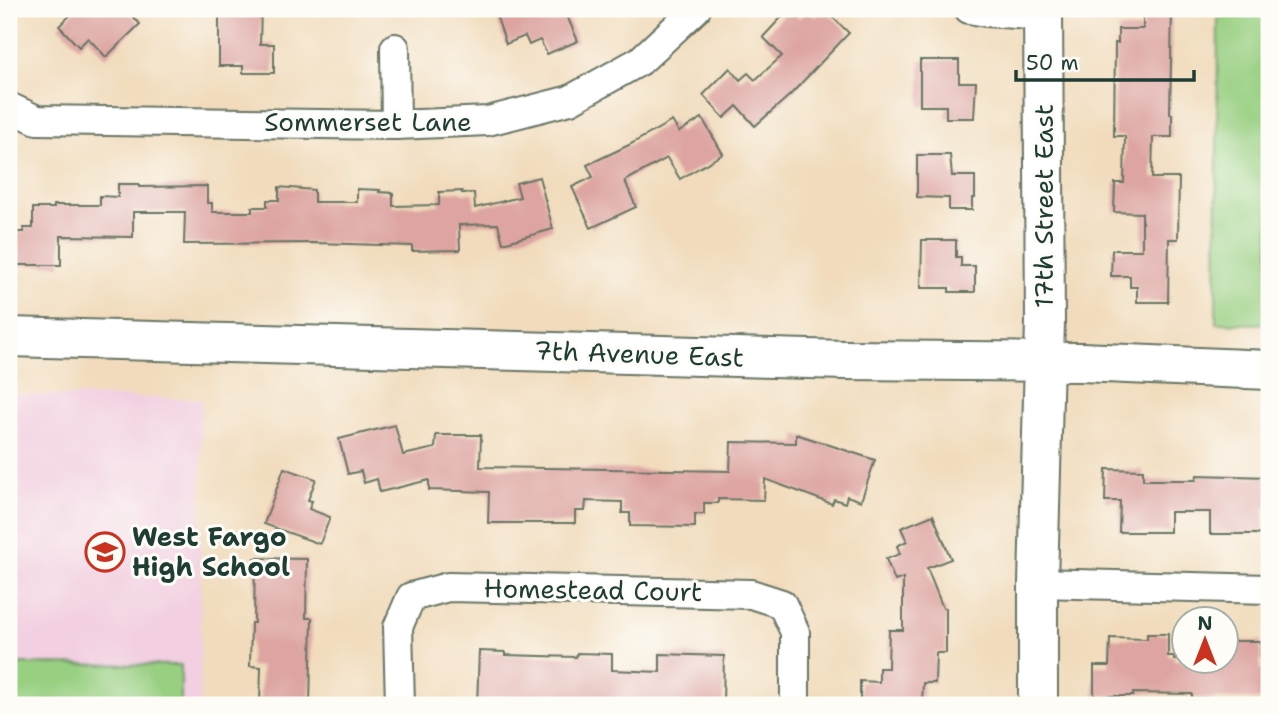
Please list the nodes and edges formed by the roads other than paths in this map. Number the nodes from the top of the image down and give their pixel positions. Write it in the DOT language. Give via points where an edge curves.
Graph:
graph roads {
  1 [pos="696,9"];
  2 [pos="969,9"];
  3 [pos="1043,12"];
  4 [pos="395,48"];
  5 [pos="9,107"];
  6 [pos="396,125"];
  7 [pos="9,337"];
  8 [pos="1044,362"];
  9 [pos="1269,370"];
  10 [pos="1038,583"];
  11 [pos="1269,589"];
  12 [pos="400,705"];
  13 [pos="795,705"];
  14 [pos="1038,705"];
  1 -- 6 [label="street, Sommerset Lane" via="640,61 570,100 488,121"];
  2 -- 3 [label="street"];
  3 -- 8 [label="street, 17th Street East"];
  4 -- 6 [label="street"];
  5 -- 6 [label="street, Sommerset Lane" via="37,120"];
  7 -- 8 [label="street, 7th Avenue East"];
  8 -- 9 [label="street, 7th Avenue East"];
  8 -- 10 [label="street, 17th Street East"];
  10 -- 11 [label="street"];
  10 -- 14 [label="street, 17th Street East"];
  12 -- 13 [label="street, Homestead Court" via="398,627 411,597 448,587 751,594 782,604 795,632"];
}
